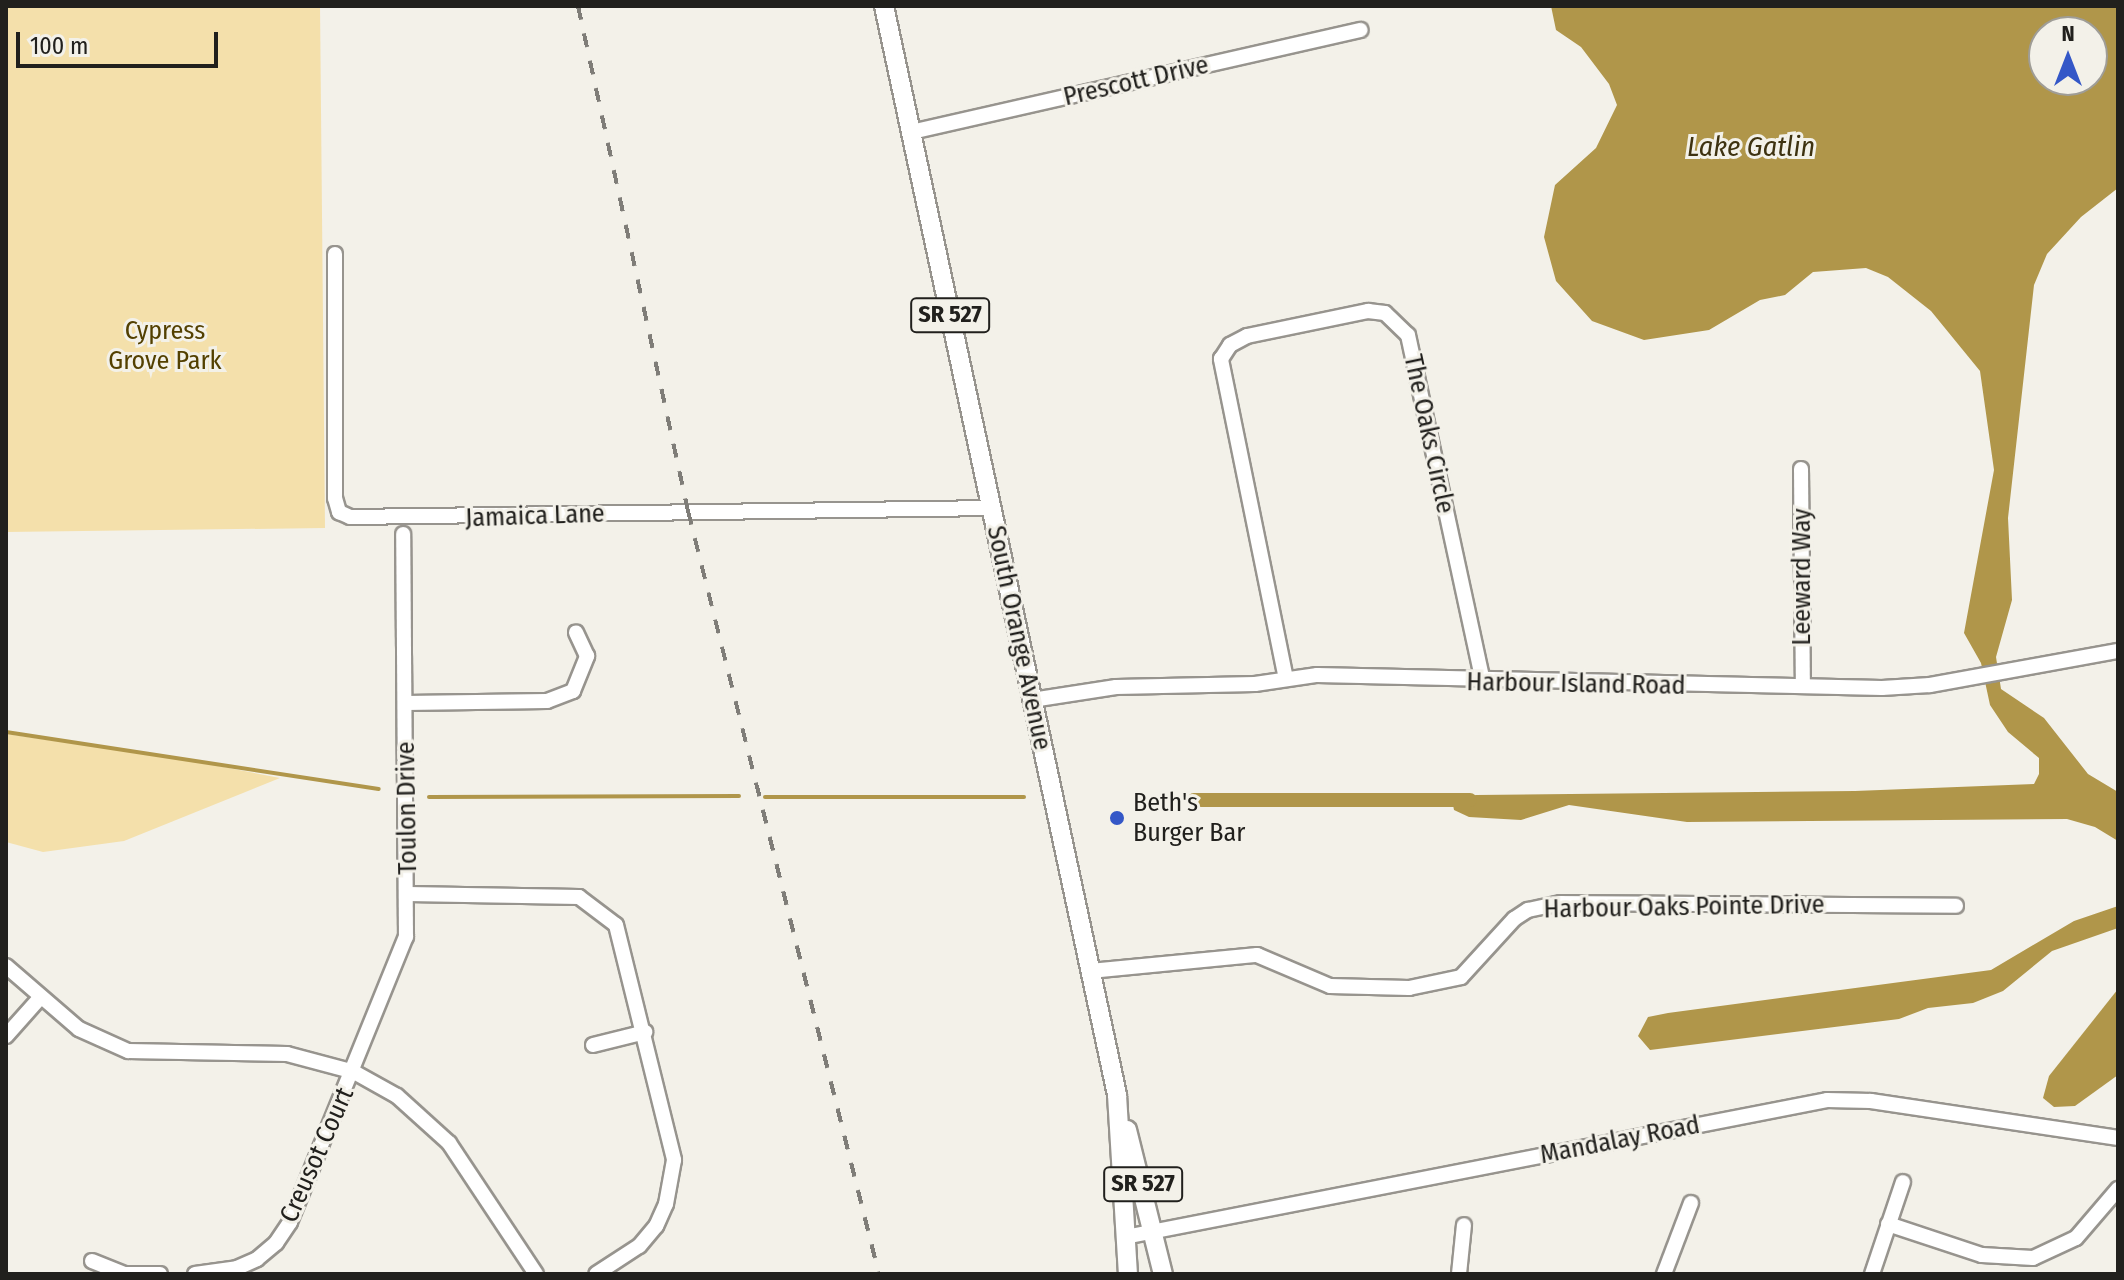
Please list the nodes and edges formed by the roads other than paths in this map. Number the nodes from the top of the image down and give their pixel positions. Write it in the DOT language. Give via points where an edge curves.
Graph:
graph roads {
  1 [pos="884,6"];
  2 [pos="1361,30"];
  3 [pos="911,132"];
  4 [pos="335,254"];
  5 [pos="1801,469"];
  6 [pos="991,508"];
  7 [pos="403,534"];
  8 [pos="576,632"];
  9 [pos="2118,651"];
  10 [pos="1286,679"];
  11 [pos="1483,682"];
  12 [pos="1803,684"];
  13 [pos="1032,700"];
  14 [pos="406,703"];
  15 [pos="408,894"];
  16 [pos="1956,906"];
  17 [pos="6,966"];
  18 [pos="1090,971"];
  19 [pos="39,999"];
  20 [pos="645,1032"];
  21 [pos="6,1036"];
  22 [pos="593,1045"];
  23 [pos="354,1072"];
  24 [pos="1117,1095"];
  25 [pos="2118,1138"];
  26 [pos="1903,1182"];
  27 [pos="2118,1189"];
  28 [pos="1691,1203"];
  29 [pos="1888,1224"];
  30 [pos="1464,1225"];
  31 [pos="1156,1231"];
  32 [pos="1125,1237"];
  33 [pos="92,1261"];
  34 [pos="160,1274"];
  35 [pos="195,1274"];
  36 [pos="536,1274"];
  37 [pos="596,1274"];
  38 [pos="1128,1274"];
  39 [pos="1163,1274"];
  40 [pos="1459,1274"];
  41 [pos="1664,1274"];
  42 [pos="1872,1274"];
  1 -- 3 [label="main road, South Orange Avenue / SR 527"];
  2 -- 3 [label="street, Prescott Drive"];
  3 -- 6 [label="main road, South Orange Avenue / SR 527"];
  4 -- 6 [label="street, Jamaica Lane" via="335,498 339,512 350,517"];
  5 -- 12 [label="street, Leeward Way"];
  6 -- 13 [label="main road, South Orange Avenue / SR 527"];
  7 -- 14 [label="street, Toulon Drive"];
  8 -- 14 [label="street" via="587,656 573,691 547,701"];
  9 -- 12 [label="street, Harbour Island Road" via="1999,674 1882,688"];
  10 -- 11 [label="street, Harbour Island Road"];
  10 -- 11 [label="street, The Oaks Circle" via="1221,359 1230,345 1247,336 1368,311 1385,313 1408,335"];
  10 -- 13 [label="street, Harbour Island Road" via="1116,687"];
  11 -- 12 [label="street, Harbour Island Road"];
  13 -- 18 [label="main road, South Orange Avenue / SR 527"];
  14 -- 15 [label="street, Toulon Drive"];
  15 -- 20 [label="street" via="579,897 616,925"];
  15 -- 23 [label="street, Toulon Drive" via="406,937 398,965"];
  16 -- 18 [label="street, Harbour Oaks Pointe Drive" via="1551,905 1514,919 1461,977 1409,988 1330,986 1257,955"];
  17 -- 19 [label="street"];
  18 -- 24 [label="main road, South Orange Avenue / SR 527"];
  19 -- 21 [label="street"];
  19 -- 23 [label="street" via="79,1029 128,1051 287,1054"];
  20 -- 22 [label="street"];
  20 -- 37 [label="street" via="671,1137 672,1183 656,1226 639,1246"];
  23 -- 35 [label="street, Creusot Court" via="276,1243 237,1268"];
  23 -- 36 [label="street" via="424,1116 449,1143"];
  24 -- 31 [label="main road, SR 527"];
  24 -- 32 [label="main road, South Orange Avenue / SR 527"];
  25 -- 31 [label="street, Mandalay Road" via="1871,1101 1827,1100"];
  26 -- 29 [label="street"];
  27 -- 29 [label="street" via="2076,1238 2033,1258 1982,1255"];
  28 -- 41 [label="street"];
  29 -- 42 [label="street"];
  30 -- 40 [label="street"];
  31 -- 32 [label="street, Mandalay Road"];
  31 -- 39 [label="main road, SR 527"];
  32 -- 38 [label="main road, South Orange Avenue / SR 527"];
  33 -- 34 [label="street" via="125,1274"];
}
